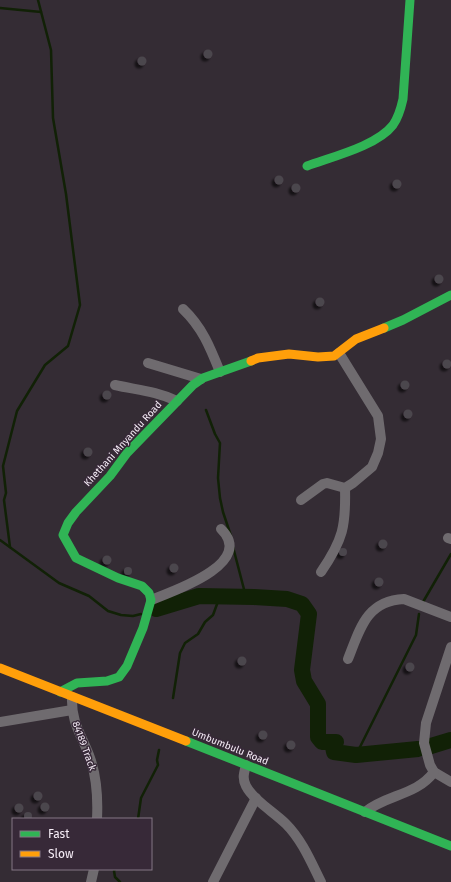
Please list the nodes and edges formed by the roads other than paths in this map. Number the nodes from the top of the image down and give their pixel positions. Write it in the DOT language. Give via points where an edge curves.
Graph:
graph roads {
  1 [pos="410,0"];
  2 [pos="307,166"];
  3 [pos="451,294"];
  4 [pos="183,308"];
  5 [pos="339,353"];
  6 [pos="148,363"];
  7 [pos="220,372"];
  8 [pos="201,380"];
  9 [pos="115,385"];
  10 [pos="177,401"];
  11 [pos="345,488"];
  12 [pos="301,500"];
  13 [pos="221,529"];
  14 [pos="321,572"];
  15 [pos="151,600"];
  16 [pos="451,617"];
  17 [pos="451,647"];
  18 [pos="348,659"];
  19 [pos="0,668"];
  20 [pos="60,692"];
  21 [pos="72,697"];
  22 [pos="72,710"];
  23 [pos="0,722"];
  24 [pos="246,765"];
  25 [pos="434,772"];
  26 [pos="451,782"];
  27 [pos="256,798"];
  28 [pos="365,812"];
  29 [pos="97,818"];
  30 [pos="451,846"];
  31 [pos="94,870"];
  32 [pos="91,882"];
  33 [pos="212,882"];
  34 [pos="321,882"];
  1 -- 2 [label="street" via="403,99 393,124 372,141"];
  3 -- 5 [label="street, Khethani Mnyandu Road" via="403,320 356,339"];
  4 -- 7 [label="street" via="200,327"];
  5 -- 7 [label="street, Khethani Mnyandu Road" via="328,358 272,355"];
  5 -- 11 [label="street" via="378,416 381,439 372,467"];
  6 -- 8 [label="street"];
  7 -- 8 [label="street, Khethani Mnyandu Road"];
  8 -- 10 [label="street, Khethani Mnyandu Road"];
  9 -- 10 [label="street" via="162,394"];
  10 -- 15 [label="street, Khethani Mnyandu Road" via="76,512 63,535 76,558 118,578 142,586 149,593"];
  11 -- 12 [label="street" via="323,484"];
  11 -- 14 [label="street" via="346,511 341,534 336,548"];
  13 -- 15 [label="street" via="229,539 230,545 222,562 189,585"];
  15 -- 20 [label="street" via="144,628 127,666 119,677 107,681 77,682"];
  16 -- 18 [label="street" via="404,599 385,603 369,614 363,622"];
  17 -- 25 [label="street" via="425,730 426,752"];
  19 -- 20 [label="street, Umbumbulu Road"];
  20 -- 21 [label="street, Umbumbulu Road"];
  21 -- 22 [label="street, 84189 Track"];
  21 -- 24 [label="street, Umbumbulu Road"];
  22 -- 23 [label="street"];
  22 -- 29 [label="street, 84189 Track" via="94,771 98,796"];
  24 -- 27 [label="street" via="243,779"];
  24 -- 28 [label="street, Umbumbulu Road"];
  25 -- 26 [label="street"];
  25 -- 28 [label="street" via="428,781 416,789 379,803"];
  27 -- 33 [label="street"];
  27 -- 34 [label="street" via="299,840"];
  28 -- 30 [label="street, Umbumbulu Road"];
  31 -- 32 [label="street"];
}
